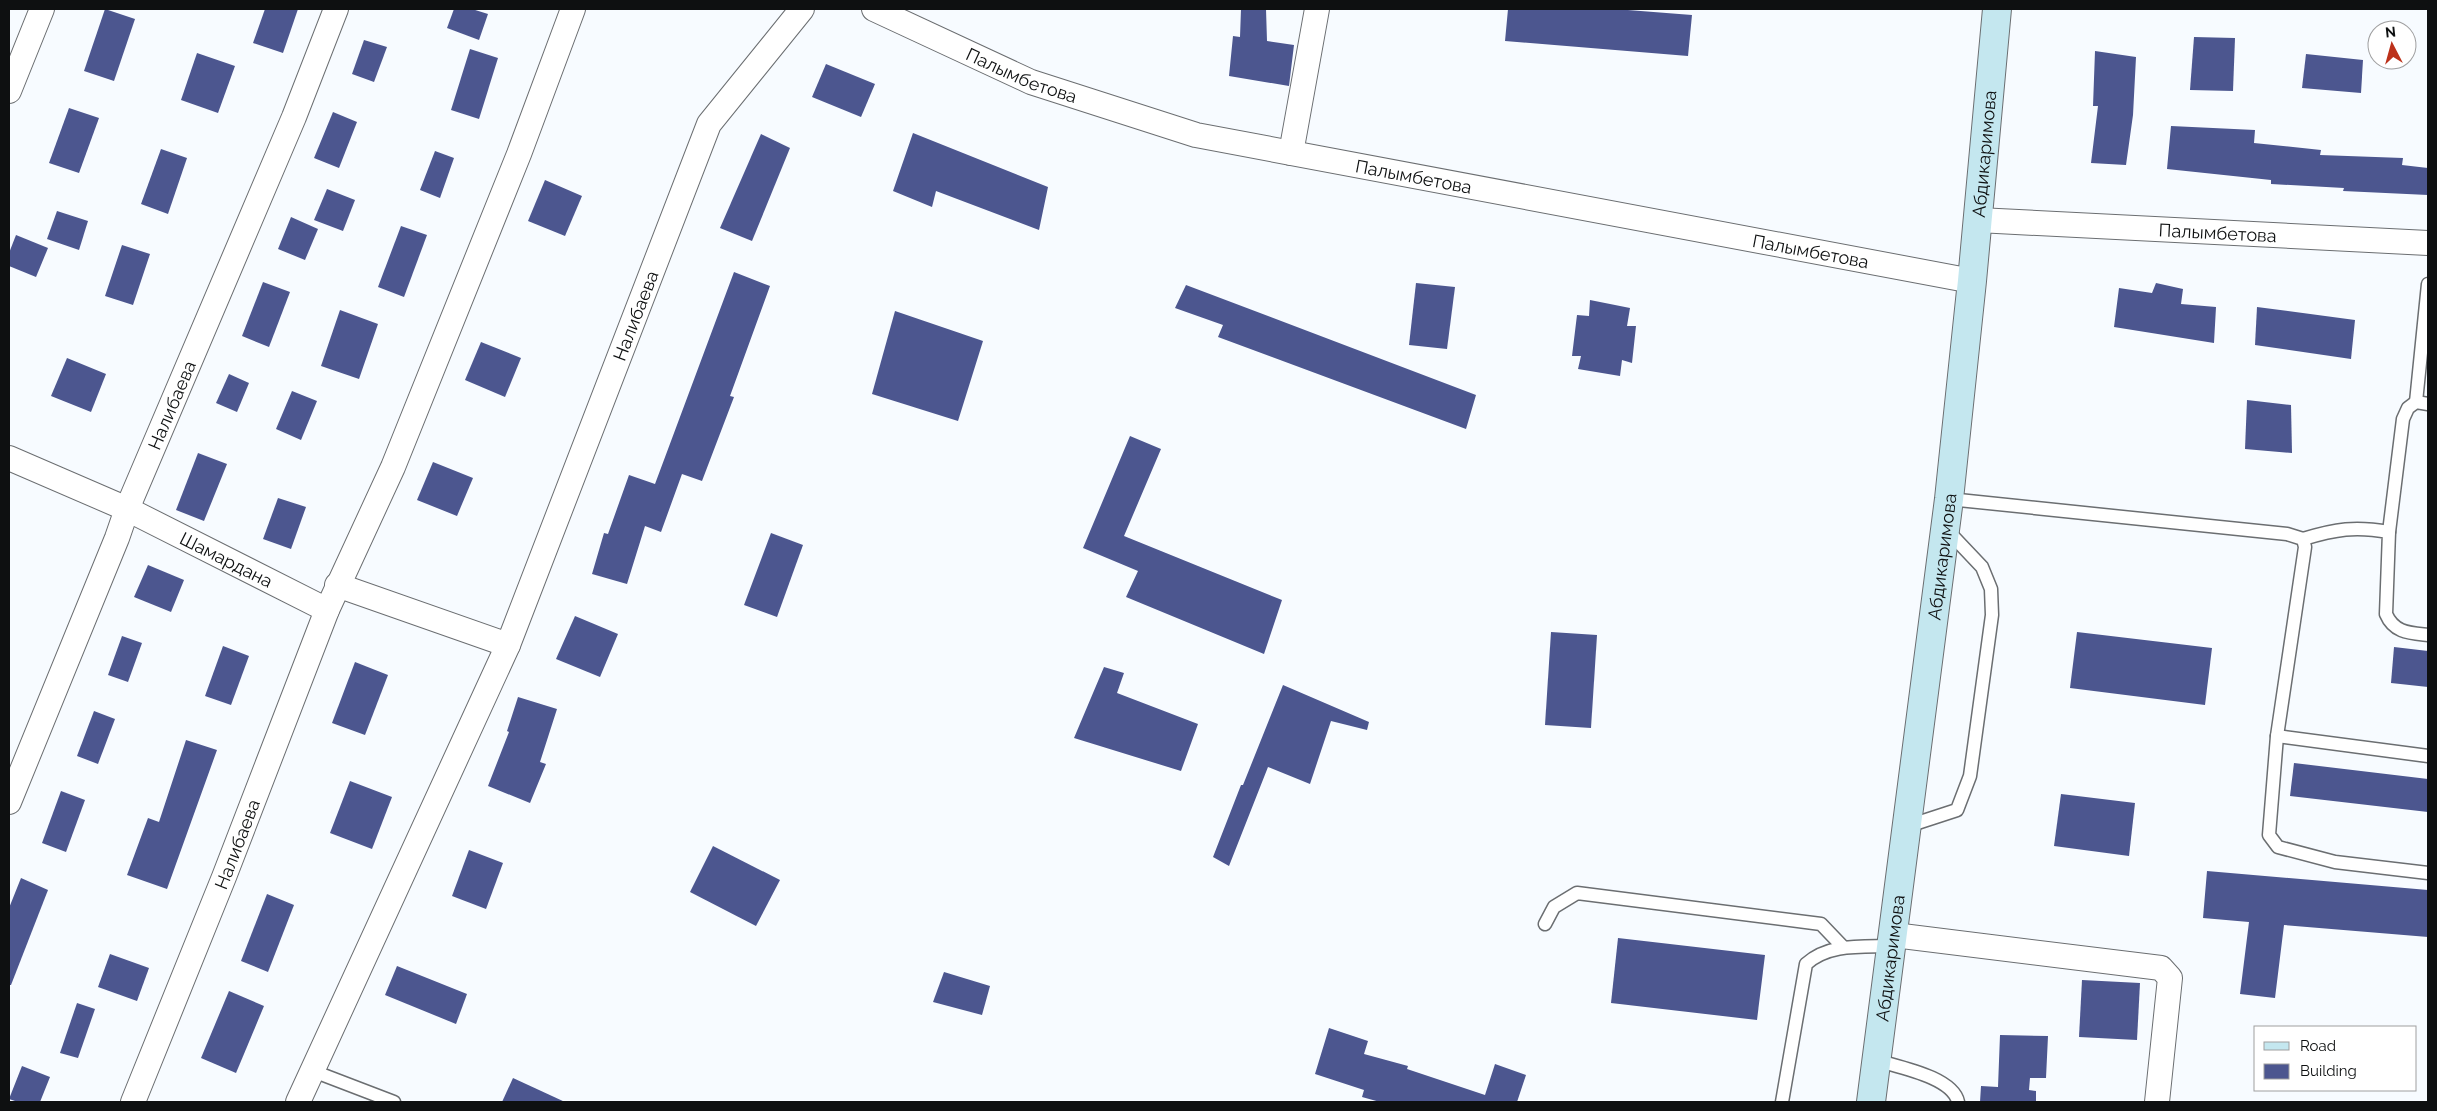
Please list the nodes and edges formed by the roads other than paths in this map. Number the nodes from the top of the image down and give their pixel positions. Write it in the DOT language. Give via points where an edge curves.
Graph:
graph roads {
  1 [pos="42,9"];
  2 [pos="336,9"];
  3 [pos="573,9"];
  4 [pos="802,9"];
  5 [pos="874,9"];
  6 [pos="1317,9"];
  7 [pos="1997,9"];
  8 [pos="9,91"];
  9 [pos="1291,153"];
  10 [pos="1978,220"];
  11 [pos="2428,243"];
  12 [pos="1972,281"];
  13 [pos="2428,284"];
  14 [pos="2422,403"];
  15 [pos="9,458"];
  16 [pos="1949,499"];
  17 [pos="127,509"];
  18 [pos="1945,529"];
  19 [pos="2389,532"];
  20 [pos="2303,539"];
  21 [pos="337,585"];
  22 [pos="327,610"];
  23 [pos="2428,636"];
  24 [pos="508,645"];
  25 [pos="2277,736"];
  26 [pos="2428,756"];
  27 [pos="9,802"];
  28 [pos="1908,826"];
  29 [pos="2428,873"];
  30 [pos="1545,924"];
  31 [pos="1893,940"];
  32 [pos="1843,947"];
  33 [pos="1876,1060"];
  34 [pos="313,1071"];
  35 [pos="132,1102"];
  36 [pos="298,1102"];
  37 [pos="394,1102"];
  38 [pos="1782,1102"];
  39 [pos="1871,1102"];
  40 [pos="1958,1102"];
  41 [pos="2157,1102"];
  1 -- 8 [label="street"];
  2 -- 17 [label="street, Налибаева" via="294,117"];
  3 -- 21 [label="street, Налибаева" via="519,154 393,467"];
  4 -- 24 [label="street, Налибаева" via="709,124"];
  5 -- 9 [label="street, Палымбетова" via="1031,82 1196,135"];
  6 -- 9 [label="street"];
  7 -- 10 [label="main road, Абдикаримова"];
  9 -- 12 [label="street, Палымбетова"];
  10 -- 11 [label="street, Палымбетова"];
  10 -- 12 [label="main road, Абдикаримова"];
  12 -- 16 [label="main road, Абдикаримова"];
  13 -- 14 [label="lane"];
  14 -- 19 [label="lane" via="2408,408 2403,419"];
  15 -- 17 [label="street, Шамардана"];
  16 -- 18 [label="main road, Абдикаримова"];
  16 -- 20 [label="lane" via="2288,534"];
  17 -- 22 [label="street, Шамардана"];
  17 -- 27 [label="street, Налибаева"];
  18 -- 28 [label="main road, Абдикаримова"];
  18 -- 28 [label="lane" via="1982,567 1991,588 1992,615 1970,776 1957,810"];
  19 -- 20 [label="lane" via="2364,528 2338,529"];
  19 -- 23 [label="lane" via="2386,614 2390,623 2402,632"];
  20 -- 25 [label="lane" via="2305,547"];
  21 -- 22 [label="street, Налибаева"];
  21 -- 24 [label="street"];
  22 -- 35 [label="street, Налибаева" via="224,877"];
  24 -- 34 [label="street, Налибаева"];
  25 -- 26 [label="lane"];
  25 -- 29 [label="lane" via="2269,835 2278,847 2335,862"];
  28 -- 31 [label="main road, Абдикаримова"];
  30 -- 32 [label="lane" via="1554,907 1577,893 1821,924"];
  31 -- 32 [label="lane"];
  31 -- 33 [label="main road, Абдикаримова"];
  31 -- 41 [label="street" via="2161,968 2170,978"];
  32 -- 38 [label="lane" via="1815,956 1806,964"];
  33 -- 39 [label="main road, Абдикаримова"];
  33 -- 40 [label="lane" via="1935,1079 1947,1086"];
  34 -- 36 [label="street, Налибаева"];
  34 -- 37 [label="lane"];
}
